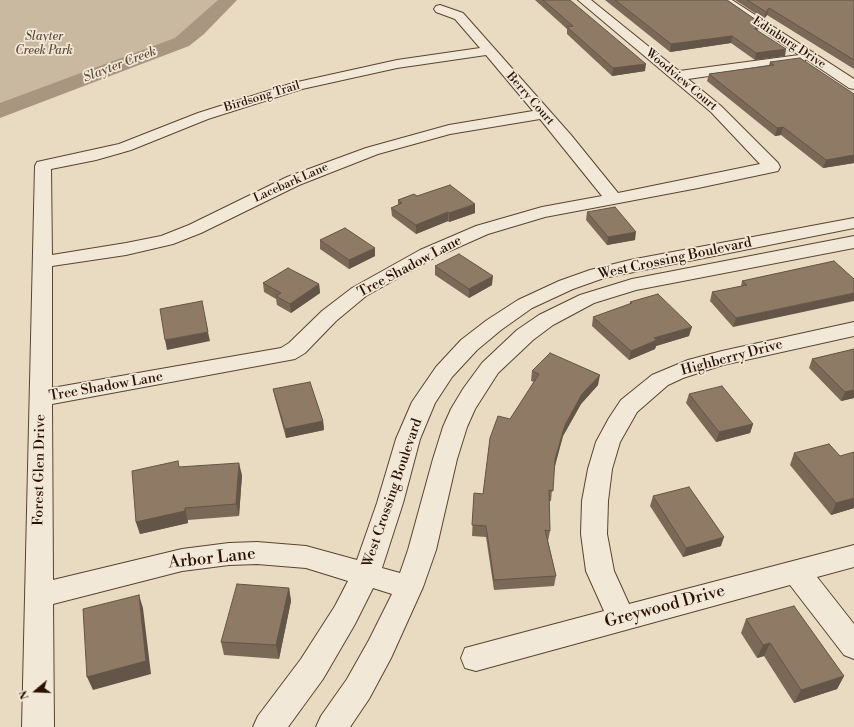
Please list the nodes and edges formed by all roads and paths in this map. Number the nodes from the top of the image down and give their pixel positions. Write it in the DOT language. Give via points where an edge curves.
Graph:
graph roads {
  1 [pos="584,0"];
  2 [pos="724,0"];
  3 [pos="440,9"];
  4 [pos="488,51"];
  5 [pos="812,58"];
  6 [pos="676,76"];
  7 [pos="854,85"];
  8 [pos="544,114"];
  9 [pos="42,166"];
  10 [pos="772,167"];
  11 [pos="613,198"];
  12 [pos="854,223"];
  13 [pos="854,242"];
  14 [pos="43,262"];
  15 [pos="854,329"];
  16 [pos="41,398"];
  17 [pos="854,556"];
  18 [pos="796,572"];
  19 [pos="366,574"];
  20 [pos="409,587"];
  21 [pos="39,596"];
  22 [pos="622,619"];
  23 [pos="854,646"];
  24 [pos="476,658"];
  25 [pos="38,727"];
  26 [pos="269,727"];
  27 [pos="332,727"];
  1 -- 6 [label="street, Woodview Court"];
  2 -- 5 [label="street, Edinburg Drive"];
  3 -- 4 [label="street, Berry Court" via="459,16"];
  4 -- 8 [label="street, Berry Court"];
  4 -- 9 [label="street, Birdsong Trail" via="397,64 298,86 189,120 126,147"];
  5 -- 6 [label="street"];
  5 -- 7 [label="street, Edinburg Drive"];
  6 -- 10 [label="street, Woodview Court" via="726,118"];
  8 -- 11 [label="street, Berry Court"];
  8 -- 14 [label="street, Lacebark Lane" via="442,131 365,153 293,181 203,226 166,240"];
  9 -- 14 [label="street, Forest Glen Drive"];
  10 -- 11 [label="street, Tree Shadow Lane"];
  11 -- 16 [label="street, Tree Shadow Lane" via="519,218 446,245 359,292 287,354"];
  12 -- 19 [label="street, West Crossing Boulevard" via="597,274 525,304 494,325 469,345 444,372 424,402 408,439"];
  13 -- 20 [label="street, West Crossing Boulevard" via="624,287 587,299 546,320 525,335 486,373 471,395 455,427 422,550"];
  14 -- 16 [label="street, Forest Glen Drive"];
  15 -- 22 [label="street, Highberry Drive" via="722,358 675,372 660,380 629,406 608,442 600,469 595,501 594,534 600,571"];
  16 -- 21 [label="street, Forest Glen Drive"];
  17 -- 18 [label="street, Greywood Drive"];
  18 -- 22 [label="street, Greywood Drive"];
  18 -- 23 [label="street"];
  19 -- 20 [label="street, Arbor Lane"];
  19 -- 21 [label="street, Arbor Lane" via="306,557 257,552 155,566"];
  19 -- 26 [label="street, West Crossing Boulevard" via="346,615 312,670"];
  20 -- 27 [label="street, West Crossing Boulevard" via="380,649"];
  21 -- 25 [label="street, Forest Glen Drive"];
  22 -- 24 [label="street, Greywood Drive"];
}
